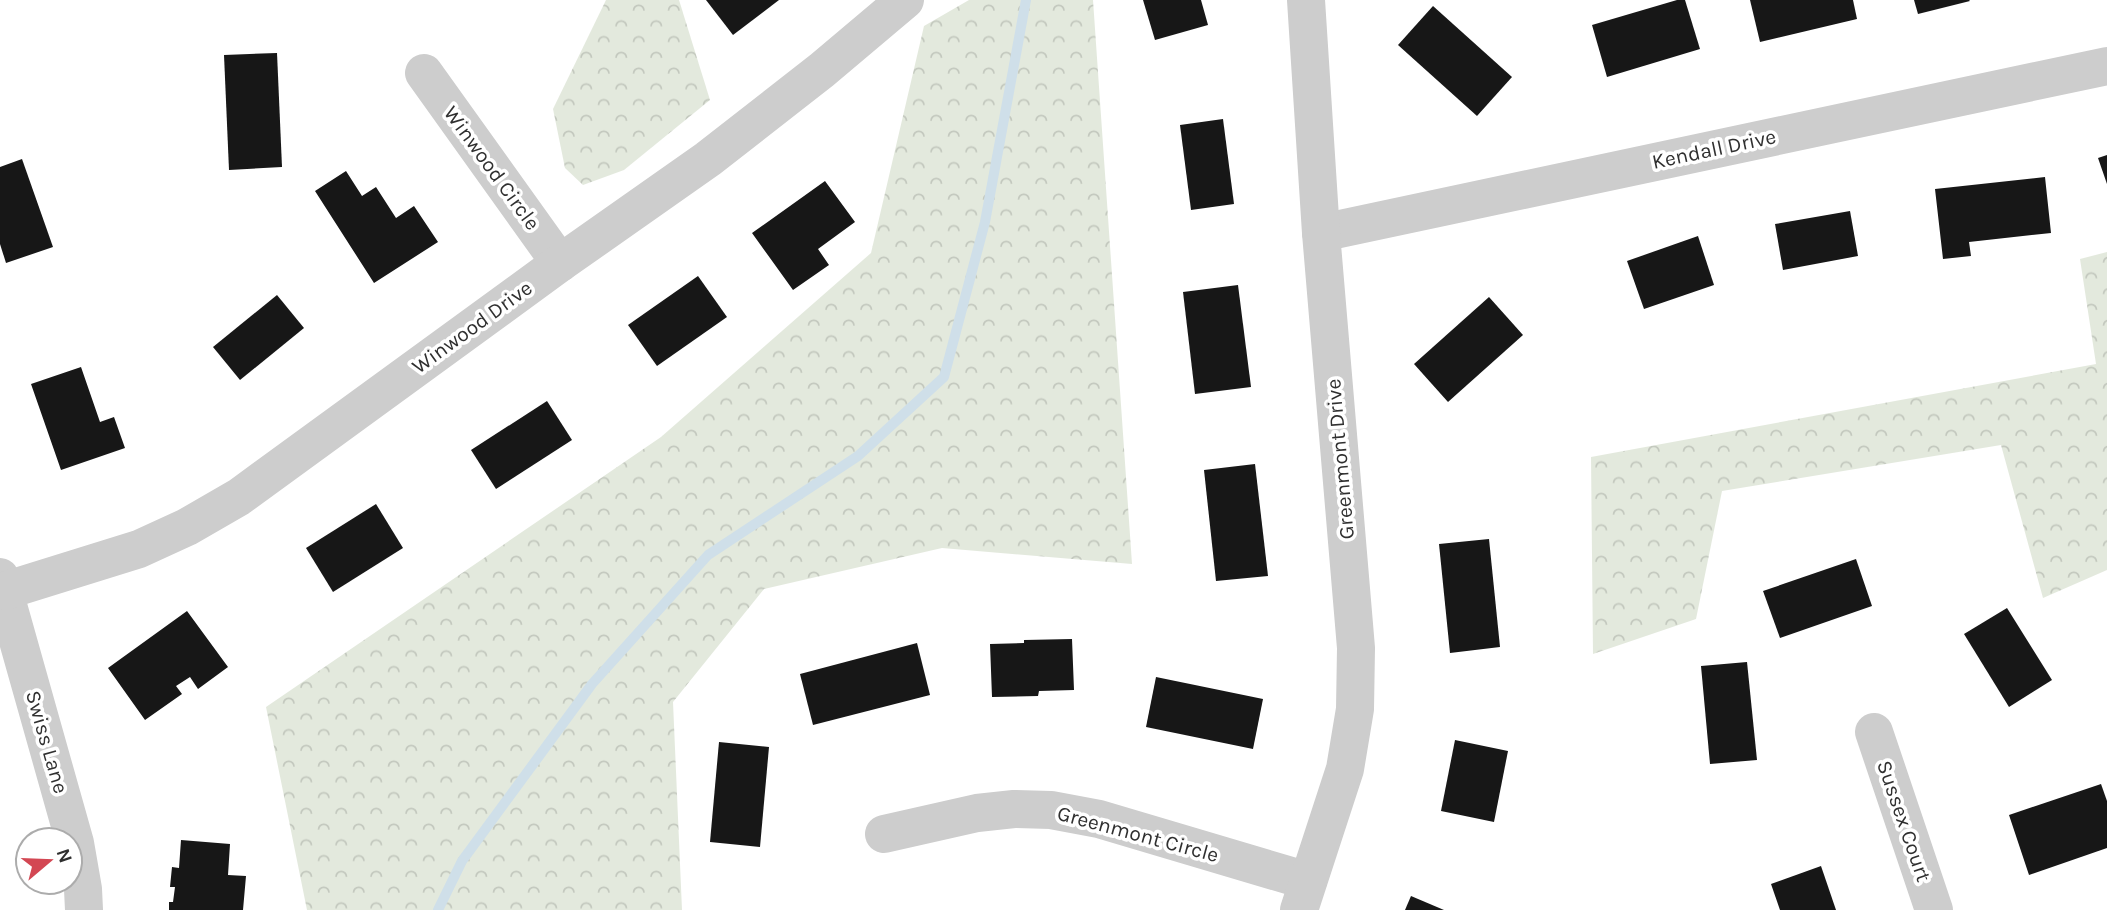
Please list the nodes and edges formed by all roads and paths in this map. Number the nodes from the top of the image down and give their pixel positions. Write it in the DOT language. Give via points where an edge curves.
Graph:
graph roads {
  1 [pos="905,0"];
  2 [pos="1306,0"];
  3 [pos="2107,66"];
  4 [pos="424,73"];
  5 [pos="1321,233"];
  6 [pos="560,263"];
  7 [pos="2,584"];
  8 [pos="1874,732"];
  9 [pos="884,834"];
  10 [pos="1303,896"];
  11 [pos="83,910"];
  12 [pos="1934,910"];
  1 -- 6 [label="street, Winwood Drive" via="708,159"];
  2 -- 5 [label="street, Greenmont Drive"];
  3 -- 5 [label="street, Kendall Drive"];
  4 -- 6 [label="street, Winwood Circle"];
  5 -- 10 [label="street, Greenmont Drive" via="1356,648 1355,709 1345,769"];
  6 -- 7 [label="street, Winwood Drive" via="239,498 139,549"];
  7 -- 11 [label="street, Swiss Lane" via="75,843"];
  8 -- 12 [label="street, Sussex Court"];
  9 -- 10 [label="street, Greenmont Circle" via="977,813 1051,810 1100,819"];
}
